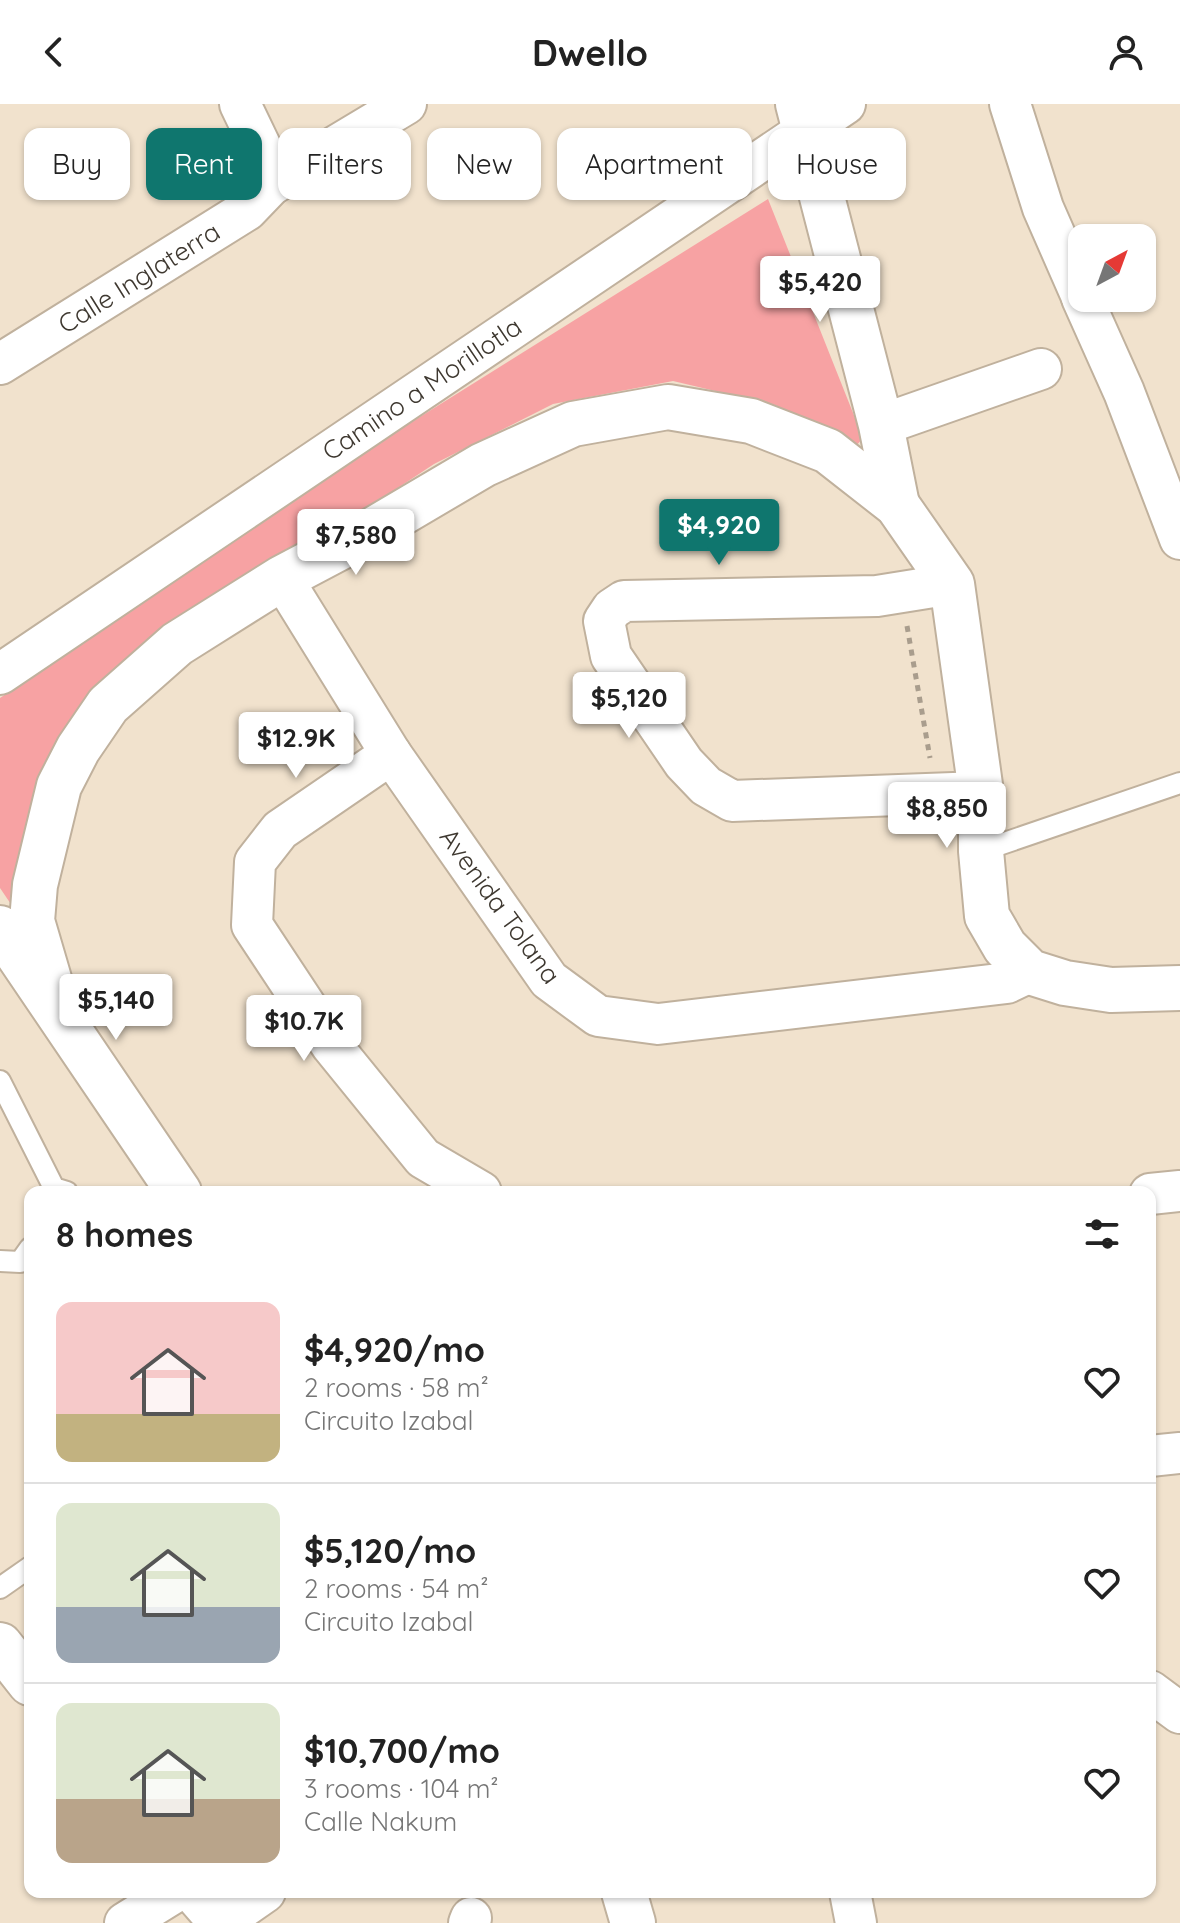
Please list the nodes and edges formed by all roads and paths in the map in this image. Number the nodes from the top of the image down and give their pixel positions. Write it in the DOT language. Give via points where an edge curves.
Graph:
graph roads {
  1 [pos="240,104"];
  2 [pos="406,104"];
  3 [pos="845,104"];
  4 [pos="1010,104"];
  5 [pos="802,117"];
  6 [pos="271,185"];
  7 [pos="1068,266"];
  8 [pos="1088,312"];
  9 [pos="0,364"];
  10 [pos="1041,369"];
  11 [pos="881,425"];
  12 [pos="897,505"];
  13 [pos="1180,539"];
  14 [pos="282,578"];
  15 [pos="952,584"];
  16 [pos="0,674"];
  17 [pos="391,754"];
  18 [pos="1180,783"];
  19 [pos="981,792"];
  20 [pos="981,851"];
  21 [pos="0,928"];
  22 [pos="1030,972"];
  23 [pos="1180,988"];
  24 [pos="62,1024"];
  25 [pos="0,1081"];
  26 [pos="55,1186"];
  27 [pos="175,1186"];
  28 [pos="471,1186"];
  29 [pos="1180,1191"];
  30 [pos="1156,1193"];
  31 [pos="24,1256"];
  32 [pos="0,1261"];
  33 [pos="1180,1453"];
  34 [pos="1156,1455"];
  35 [pos="24,1571"];
  36 [pos="0,1588"];
  37 [pos="0,1645"];
  38 [pos="24,1675"];
  39 [pos="1156,1695"];
  40 [pos="1180,1713"];
  41 [pos="200,1898"];
  42 [pos="257,1898"];
  43 [pos="626,1898"];
  44 [pos="851,1898"];
  45 [pos="222,1923"];
  46 [pos="633,1923"];
  47 [pos="856,1923"];
  1 -- 6 [label="street" via="265,156"];
  2 -- 6 [label="street, Calle Inglaterra"];
  3 -- 5 [label="street, Camino a Morillotla"];
  4 -- 7 [label="street" via="1043,208"];
  5 -- 11 [label="street"];
  5 -- 16 [label="street, Camino a Morillotla"];
  6 -- 9 [label="street, Calle Inglaterra" via="247,210"];
  8 -- 13 [label="street"];
  10 -- 11 [label="street"];
  11 -- 12 [label="street"];
  12 -- 14 [label="street" via="828,451 751,421 668,407 573,424 483,465"];
  12 -- 15 [label="street"];
  14 -- 17 [label="street, Avenida Tolana"];
  14 -- 24 [label="street" via="177,644 135,680 108,705 69,764 35,885 32,921"];
  15 -- 19 [label="street"];
  15 -- 19 [label="street" via="877,596 624,601 604,621 611,656 684,763 706,786 732,801"];
  17 -- 22 [label="street, Avenida Tolana" via="549,980 598,1016 658,1024 1007,983"];
  17 -- 28 [label="street" via="280,830 255,862 252,925 332,1046 423,1158"];
  18 -- 20 [label="lane"];
  19 -- 20 [label="street"];
  20 -- 22 [label="street" via="987,916 1005,947"];
  21 -- 24 [label="street"];
  22 -- 23 [label="street" via="1111,990"];
  24 -- 27 [label="street"];
  25 -- 26 [label="lane"];
  29 -- 30 [label="street"];
  31 -- 32 [label="lane" via="20,1262"];
  33 -- 34 [label="street"];
  35 -- 36 [label="lane"];
  37 -- 38 [label="street"];
  39 -- 40 [label="street"];
  41 -- 45 [label="street"];
  42 -- 45 [label="street"];
  43 -- 46 [label="street"];
  44 -- 47 [label="street"];
}
